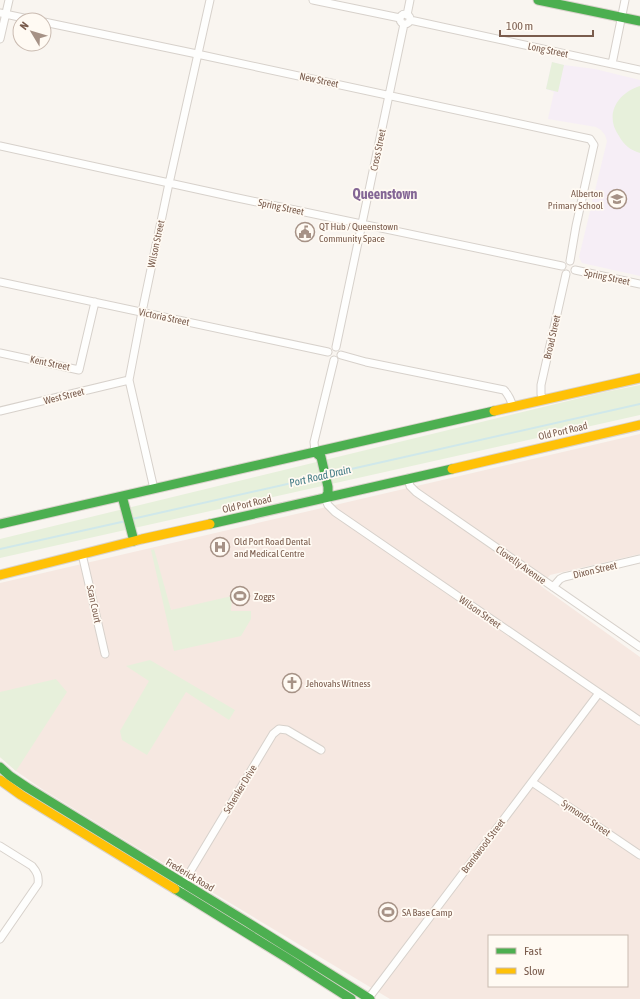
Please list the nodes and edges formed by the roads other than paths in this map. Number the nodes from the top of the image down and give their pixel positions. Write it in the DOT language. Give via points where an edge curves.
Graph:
graph roads {
  1 [pos="9,0"];
  2 [pos="210,0"];
  3 [pos="313,0"];
  4 [pos="410,0"];
  5 [pos="538,0"];
  6 [pos="625,0"];
  7 [pos="3,14"];
  8 [pos="622,17"];
  9 [pos="405,19"];
  10 [pos="640,21"];
  11 [pos="52,24"];
  12 [pos="0,39"];
  13 [pos="197,54"];
  14 [pos="612,64"];
  15 [pos="640,70"];
  16 [pos="389,95"];
  17 [pos="0,146"];
  18 [pos="169,183"];
  19 [pos="362,224"];
  20 [pos="570,261"];
  21 [pos="562,266"];
  22 [pos="575,270"];
  23 [pos="566,274"];
  24 [pos="0,282"];
  25 [pos="640,284"];
  26 [pos="95,302"];
  27 [pos="142,312"];
  28 [pos="336,347"];
  29 [pos="328,352"];
  30 [pos="0,353"];
  31 [pos="341,355"];
  32 [pos="334,360"];
  33 [pos="640,378"];
  34 [pos="129,380"];
  35 [pos="543,400"];
  36 [pos="513,407"];
  37 [pos="0,411"];
  38 [pos="640,425"];
  39 [pos="315,452"];
  40 [pos="408,478"];
  41 [pos="154,489"];
  42 [pos="122,496"];
  43 [pos="325,498"];
  44 [pos="0,524"];
  45 [pos="134,541"];
  46 [pos="82,554"];
  47 [pos="640,559"];
  48 [pos="0,575"];
  49 [pos="553,586"];
  50 [pos="640,647"];
  51 [pos="105,654"];
  52 [pos="599,693"];
  53 [pos="640,721"];
  54 [pos="321,750"];
  55 [pos="0,767"];
  56 [pos="0,780"];
  57 [pos="532,782"];
  58 [pos="0,846"];
  59 [pos="640,854"];
  60 [pos="180,887"];
  61 [pos="0,939"];
  62 [pos="351,999"];
  63 [pos="369,999"];
  1 -- 7 [label="street"];
  2 -- 13 [label="street, Wilson Street"];
  3 -- 9 [label="street, Long Street"];
  4 -- 9 [label="street, Cross Street"];
  5 -- 8 [label="main road"];
  6 -- 8 [label="street"];
  7 -- 12 [label="street"];
  8 -- 10 [label="main road"];
  8 -- 14 [label="street"];
  9 -- 14 [label="street, Long Street"];
  9 -- 16 [label="street, Cross Street"];
  11 -- 13 [label="street, New Street"];
  13 -- 16 [label="street, New Street"];
  13 -- 18 [label="street, Wilson Street"];
  14 -- 15 [label="street, Long Street"];
  16 -- 19 [label="street, Cross Street"];
  16 -- 20 [label="street, New Street" via="590,138 594,149"];
  17 -- 18 [label="street, Spring Street"];
  18 -- 19 [label="street, Spring Street"];
  18 -- 27 [label="street, Wilson Street"];
  19 -- 21 [label="street, Spring Street"];
  19 -- 28 [label="street, Cross Street"];
  20 -- 21 [label="street" via="564,262"];
  20 -- 22 [label="street"];
  21 -- 23 [label="street" via="562,271"];
  22 -- 23 [label="street"];
  22 -- 25 [label="street, Spring Street"];
  23 -- 35 [label="street, Broad Street" via="540,385"];
  24 -- 26 [label="street, Victoria Street"];
  26 -- 27 [label="street, Victoria Street"];
  26 -- 30 [label="street, Kent Street" via="79,370"];
  27 -- 29 [label="street, Victoria Street"];
  27 -- 34 [label="street, Wilson Street"];
  28 -- 29 [label="street"];
  28 -- 31 [label="street"];
  29 -- 32 [label="street"];
  31 -- 32 [label="street"];
  31 -- 36 [label="street" via="504,390 508,393"];
  32 -- 39 [label="street" via="314,442"];
  33 -- 35 [label="main road"];
  34 -- 37 [label="street, West Street"];
  34 -- 41 [label="street, Wilson Street"];
  35 -- 36 [label="main road"];
  36 -- 39 [label="main road"];
  38 -- 40 [label="main road, Old Port Road"];
  39 -- 41 [label="main road"];
  39 -- 43 [label="main road" via="322,459 328,487"];
  40 -- 43 [label="main road, Old Port Road"];
  40 -- 49 [label="street, Clovelly Avenue" via="410,486 416,492"];
  41 -- 42 [label="main road"];
  42 -- 44 [label="main road"];
  42 -- 45 [label="main road"];
  43 -- 45 [label="main road, Old Port Road"];
  43 -- 52 [label="street, Wilson Street" via="335,512"];
  45 -- 46 [label="main road, Old Port Road"];
  46 -- 48 [label="main road, Old Port Road"];
  46 -- 51 [label="street, Scan Court"];
  47 -- 49 [label="street, Dixon Street" via="564,577"];
  49 -- 50 [label="street, Clovelly Avenue"];
  52 -- 53 [label="street, Wilson Street"];
  52 -- 57 [label="street, Brandwood Street"];
  54 -- 60 [label="street, Schenker Drive" via="287,730 279,729 273,734"];
  55 -- 60 [label="main road, Frederick Road"];
  56 -- 60 [label="main road, Frederick Road" via="21,795"];
  57 -- 59 [label="street, Symonds Street"];
  57 -- 63 [label="street, Brandwood Street"];
  58 -- 61 [label="street" via="36,870 38,884"];
  60 -- 62 [label="main road, Frederick Road"];
  60 -- 63 [label="main road, Frederick Road" via="285,946"];
}
